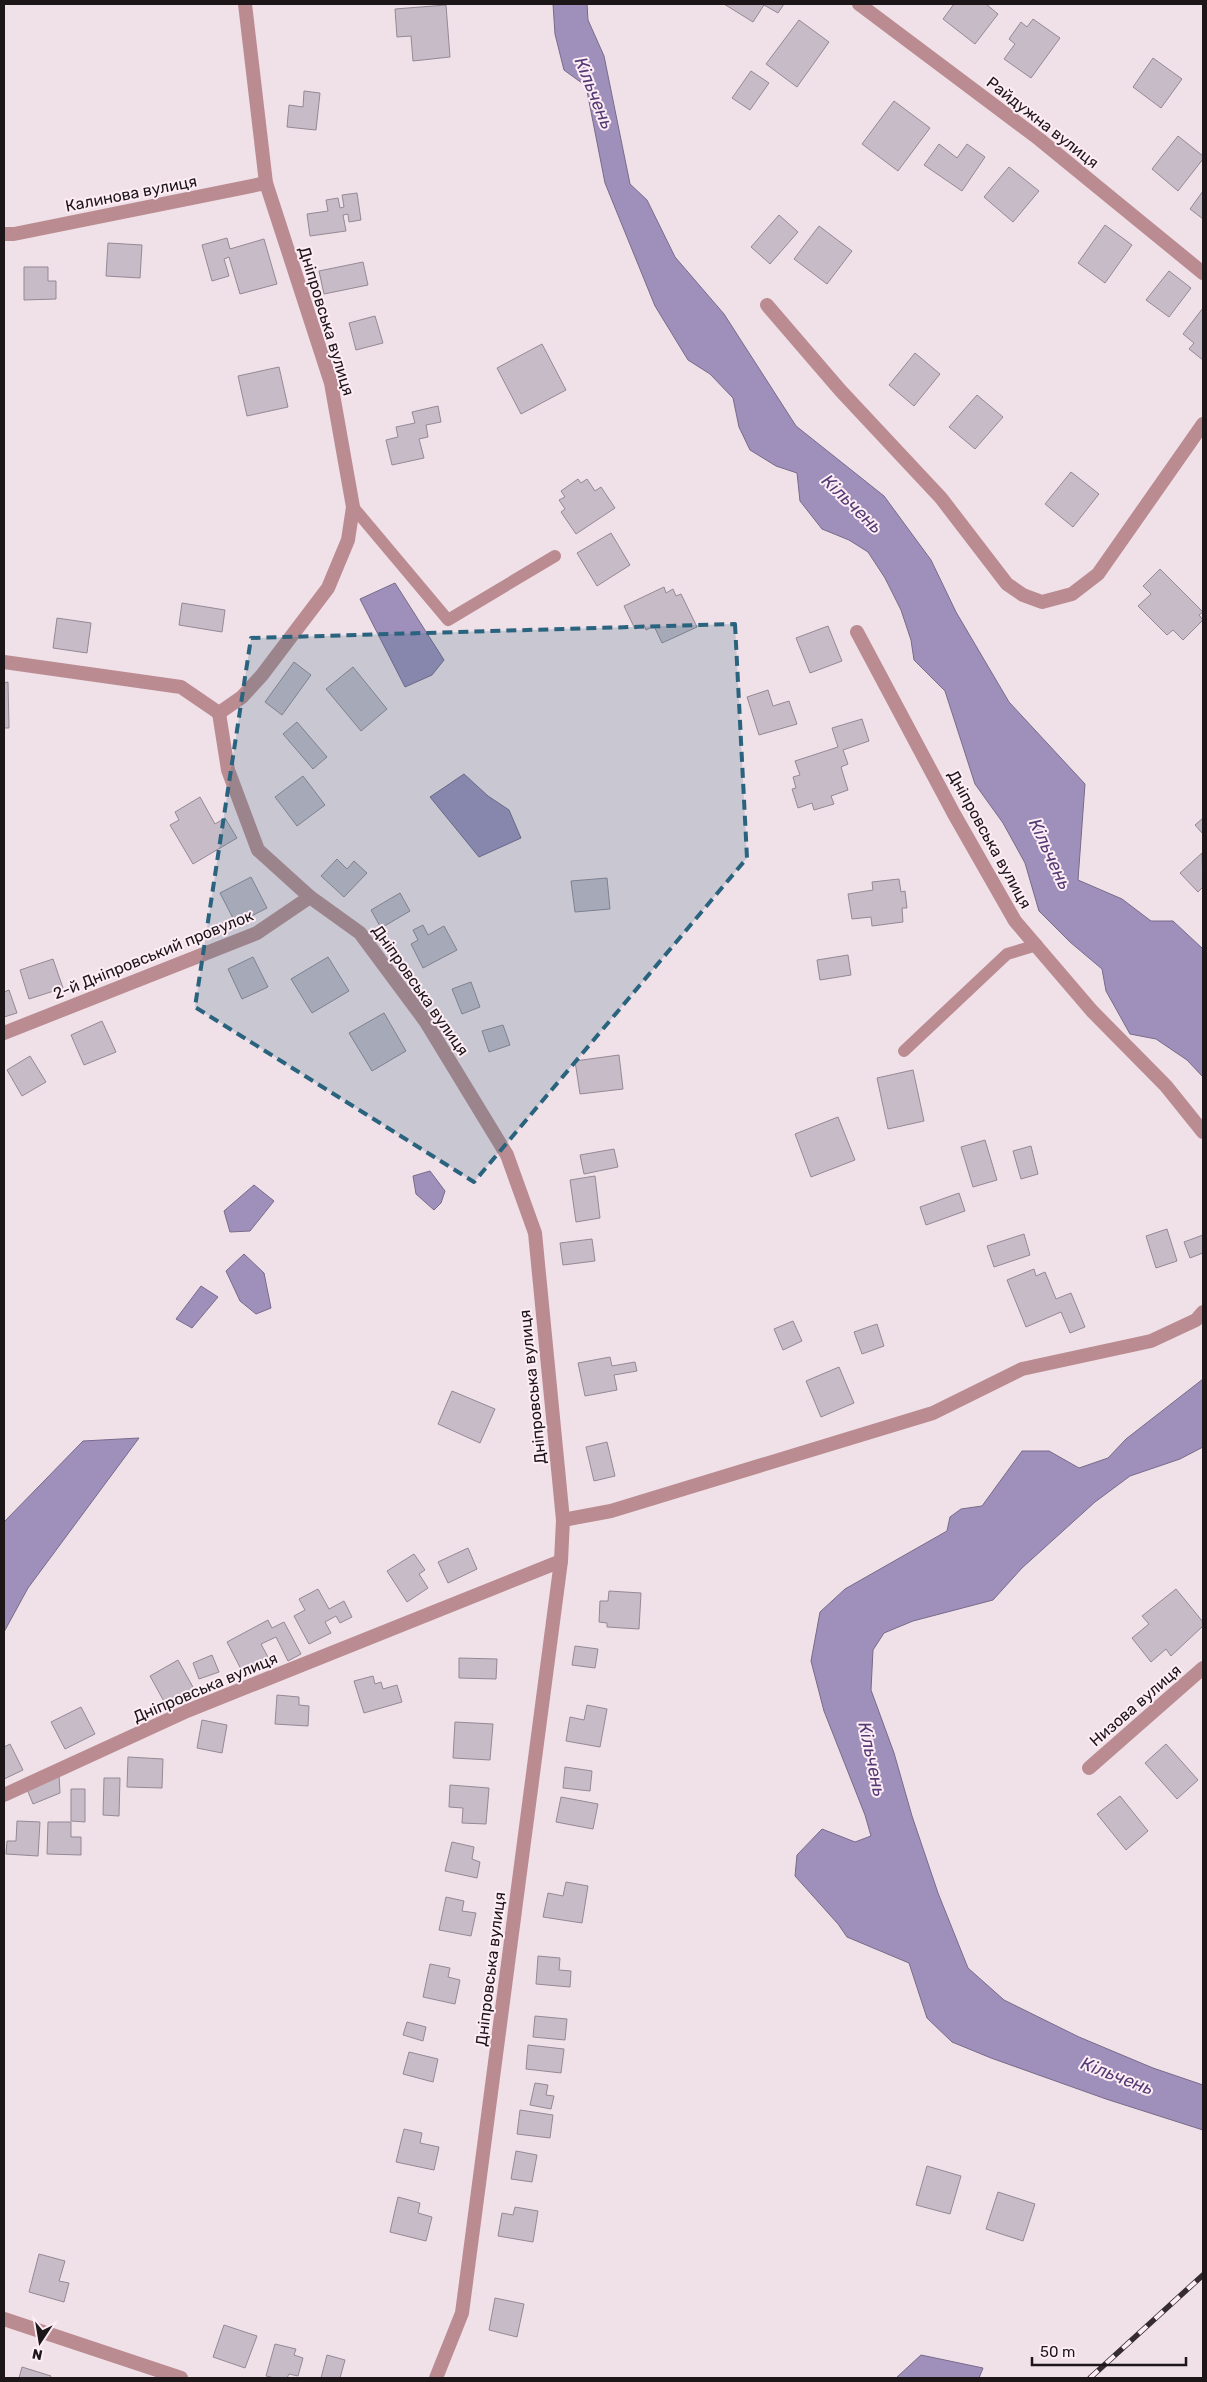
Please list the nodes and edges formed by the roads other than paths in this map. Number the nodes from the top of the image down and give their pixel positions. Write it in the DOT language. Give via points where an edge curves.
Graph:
graph roads {
  1 [pos="245,4"];
  2 [pos="859,4"];
  3 [pos="266,183"];
  4 [pos="4,234"];
  5 [pos="1203,273"];
  6 [pos="767,304"];
  7 [pos="1203,424"];
  8 [pos="353,507"];
  9 [pos="555,556"];
  10 [pos="857,632"];
  11 [pos="4,662"];
  12 [pos="220,713"];
  13 [pos="310,897"];
  14 [pos="1037,945"];
  15 [pos="4,1033"];
  16 [pos="904,1051"];
  17 [pos="1203,1132"];
  18 [pos="1203,1312"];
  19 [pos="563,1520"];
  20 [pos="561,1561"];
  21 [pos="1203,1668"];
  22 [pos="1089,1768"];
  23 [pos="4,1795"];
  24 [pos="4,2319"];
  25 [pos="181,2378"];
  26 [pos="436,2378"];
  1 -- 3 [label="street, Дніпровська вулиця"];
  2 -- 5 [label="street, Райдужна вулиця" via="1039,140"];
  3 -- 4 [label="street, Калинова вулиця"];
  3 -- 8 [label="street, Дніпровська вулиця" via="331,383"];
  6 -- 7 [label="street" via="840,390 941,498 1007,584 1042,602 1072,594 1098,574"];
  8 -- 9 [label="lane" via="448,620"];
  8 -- 12 [label="street, Дніпровська вулиця" via="348,540 328,588 262,675 242,697"];
  10 -- 14 [label="street, Дніпровська вулиця" via="1015,921"];
  11 -- 12 [label="street" via="181,687"];
  12 -- 13 [label="street, Дніпровська вулиця" via="228,770 258,850"];
  13 -- 15 [label="street, 2-й Дніпровський провулок" via="256,933"];
  13 -- 19 [label="street, Дніпровська вулиця" via="360,933 426,1022 507,1155 535,1233"];
  14 -- 16 [label="lane" via="1007,954"];
  14 -- 17 [label="street, Дніпровська вулиця" via="1092,1011 1166,1086"];
  18 -- 19 [label="street" via="1196,1320 1151,1341 1022,1369 933,1413 610,1511"];
  19 -- 20 [label="street, Дніпровська вулиця"];
  20 -- 23 [label="street, Дніпровська вулиця" via="187,1711"];
  20 -- 26 [label="street, Дніпровська вулиця" via="462,2313"];
  21 -- 22 [label="street, Низова вулиця"];
  24 -- 25 [label="street"];
}
